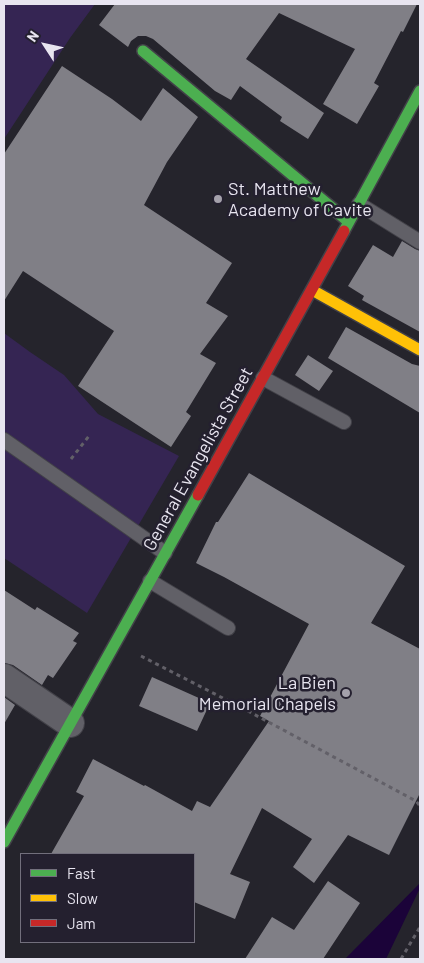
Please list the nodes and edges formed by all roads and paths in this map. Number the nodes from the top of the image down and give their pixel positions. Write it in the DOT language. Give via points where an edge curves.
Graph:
graph roads {
  1 [pos="143,51"];
  2 [pos="420,91"];
  3 [pos="359,204"];
  4 [pos="349,222"];
  5 [pos="420,242"];
  6 [pos="312,290"];
  7 [pos="420,350"];
  8 [pos="263,378"];
  9 [pos="344,422"];
  10 [pos="4,440"];
  11 [pos="165,554"];
  12 [pos="150,581"];
  13 [pos="228,628"];
  14 [pos="115,642"];
  15 [pos="4,678"];
  16 [pos="70,723"];
  17 [pos="420,806"];
  18 [pos="4,842"];
  19 [pos="420,927"];
  20 [pos="401,959"];
  1 -- 4 [label="main road"];
  2 -- 3 [label="main road, General Evangelista Street"];
  3 -- 4 [label="main road, General Evangelista Street"];
  3 -- 5 [label="lane"];
  4 -- 6 [label="main road, General Evangelista Street"];
  6 -- 7 [label="main road"];
  6 -- 8 [label="main road, General Evangelista Street"];
  8 -- 9 [label="lane"];
  8 -- 11 [label="main road, General Evangelista Street"];
  10 -- 11 [label="lane"];
  11 -- 12 [label="main road, General Evangelista Street"];
  12 -- 13 [label="lane"];
  12 -- 14 [label="main road, General Evangelista Street"];
  14 -- 16 [label="main road, General Evangelista Street"];
  14 -- 17 [label="path"];
  15 -- 16 [label="street"];
  16 -- 18 [label="main road, General Evangelista Street"];
  19 -- 20 [label="path"];
}
